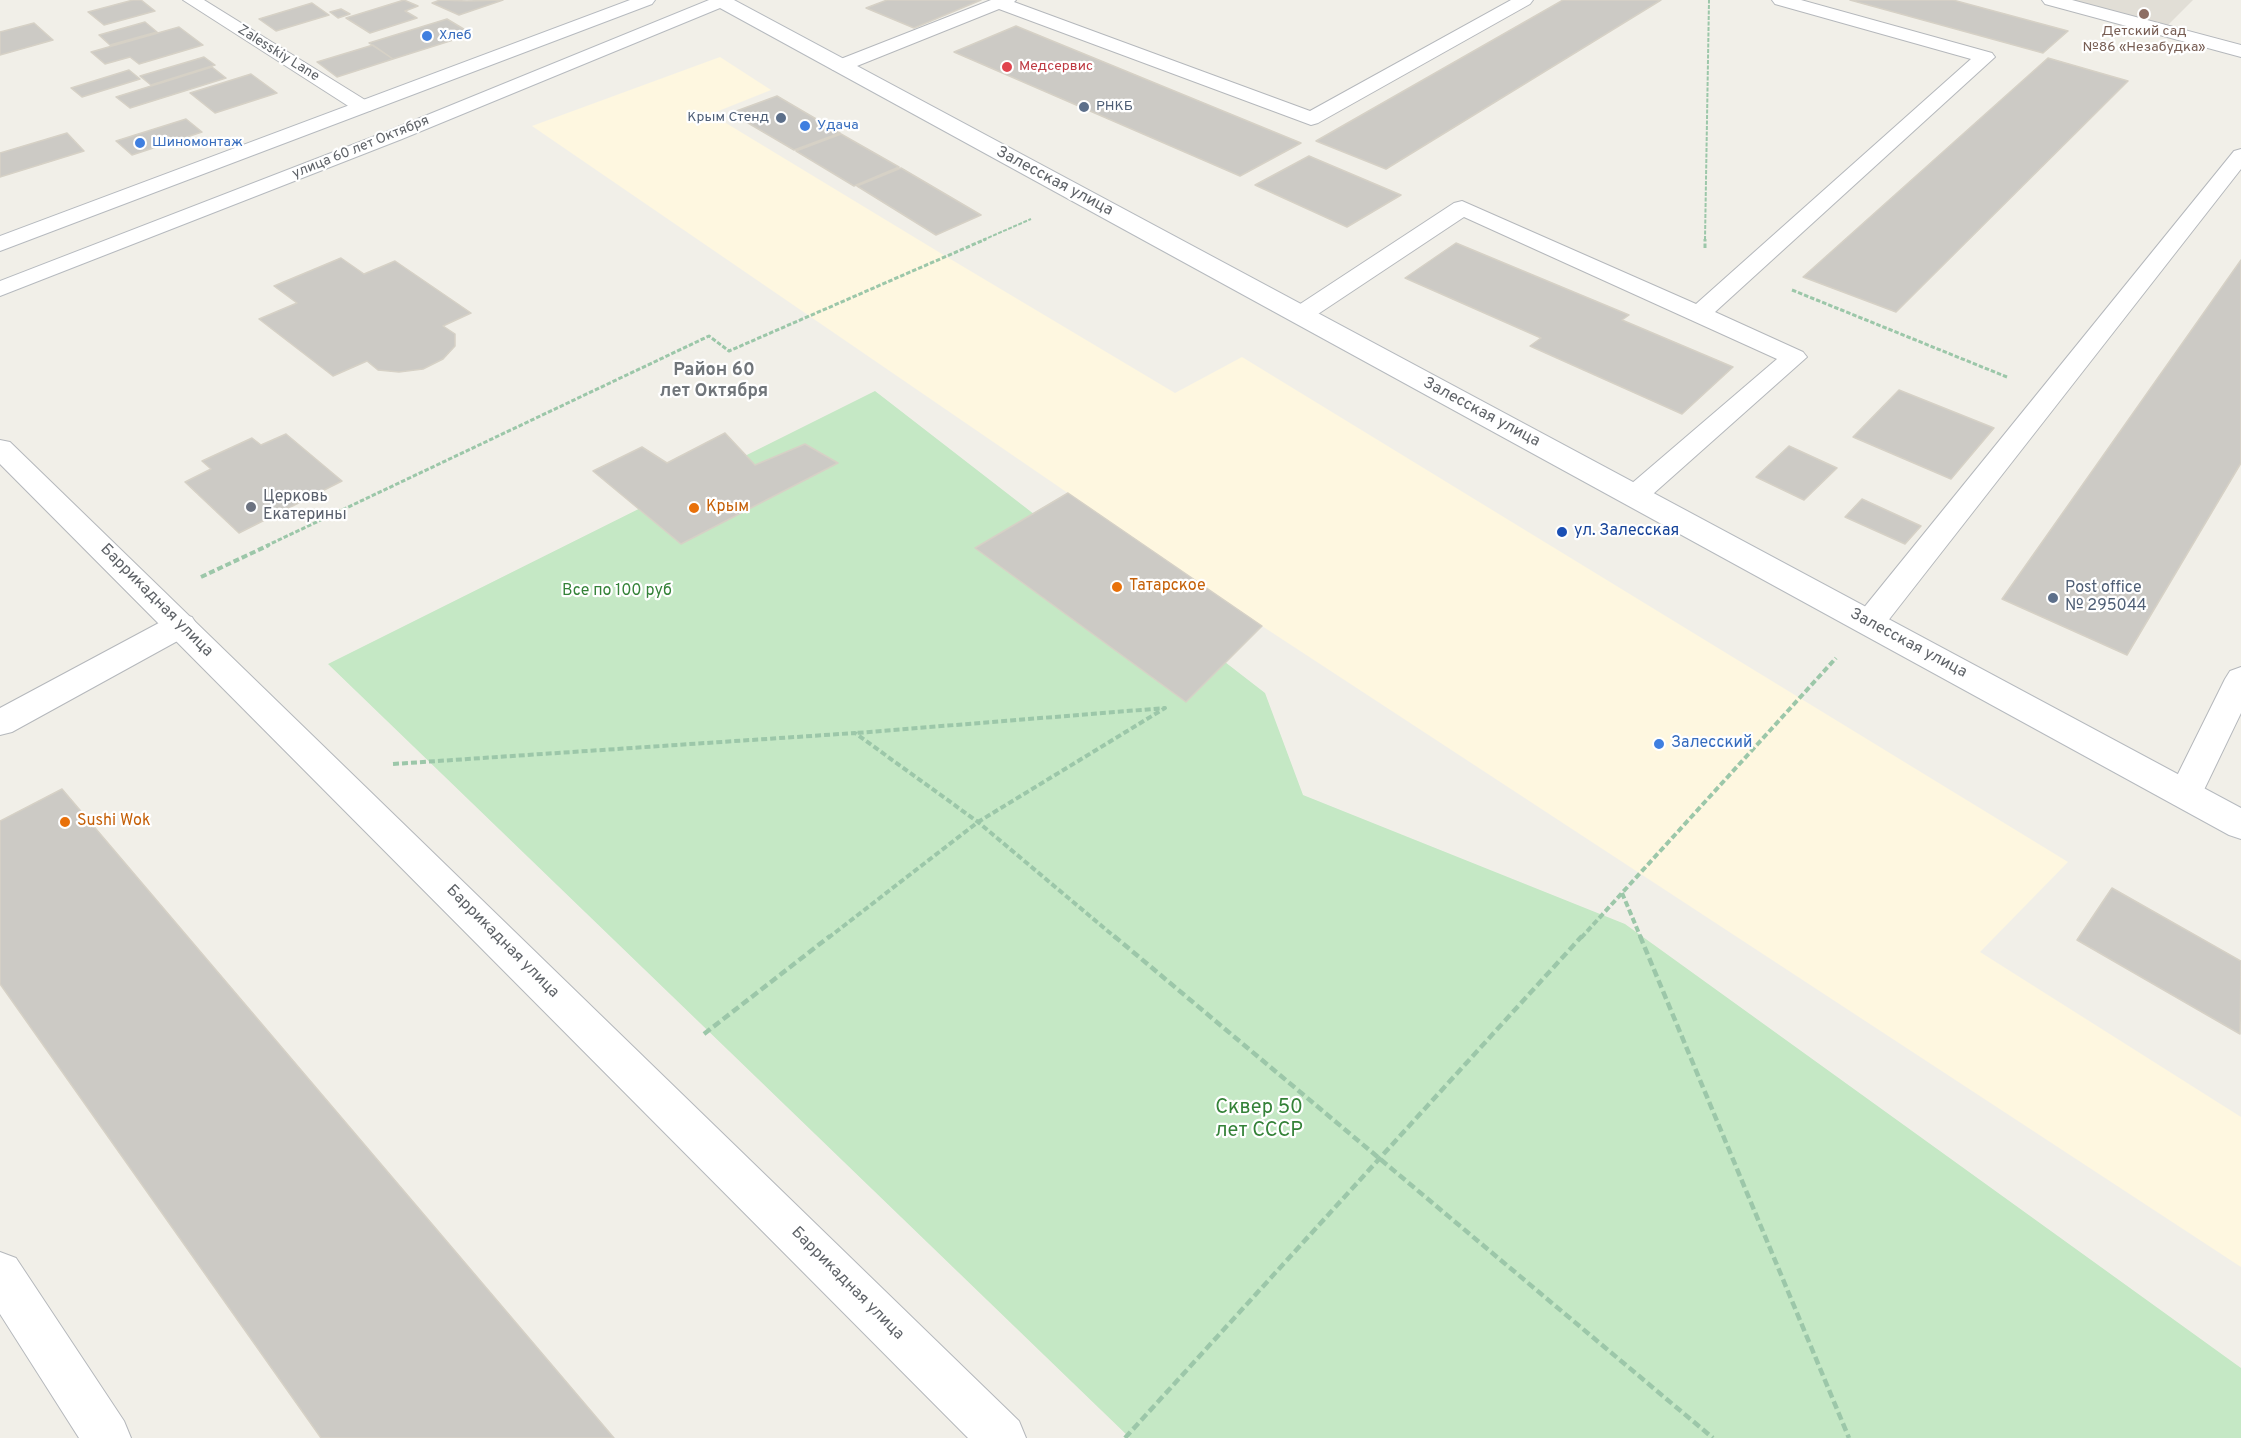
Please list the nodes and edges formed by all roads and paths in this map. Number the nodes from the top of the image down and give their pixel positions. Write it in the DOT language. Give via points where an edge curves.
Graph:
graph roads {
  1 [pos="192,0"];
  2 [pos="646,0"];
  3 [pos="1524,0"];
  4 [pos="1709,0"];
  5 [pos="1781,0"];
  6 [pos="2051,0"];
  7 [pos="721,1"];
  8 [pos="1003,2"];
  9 [pos="2241,51"];
  10 [pos="840,66"];
  11 [pos="363,107"];
  12 [pos="2241,156"];
  13 [pos="1035,218"];
  14 [pos="0,244"];
  15 [pos="1746,272"];
  16 [pos="0,289"];
  17 [pos="1699,314"];
  18 [pos="1300,315"];
  19 [pos="2051,395"];
  20 [pos="0,448"];
  21 [pos="1634,496"];
  22 [pos="195,580"];
  23 [pos="1869,623"];
  24 [pos="181,625"];
  25 [pos="2241,679"];
  26 [pos="0,723"];
  27 [pos="855,733"];
  28 [pos="327,769"];
  29 [pos="2185,794"];
  30 [pos="978,822"];
  31 [pos="2241,825"];
  32 [pos="1622,893"];
  33 [pos="704,1034"];
  34 [pos="1380,1158"];
  35 [pos="0,1274"];
  36 [pos="107,1438"];
  37 [pos="1002,1438"];
  38 [pos="1125,1438"];
  39 [pos="1713,1438"];
  40 [pos="1849,1438"];
  1 -- 11 [label="main road, Zalesskiy Lane"];
  2 -- 11 [label="main road"];
  3 -- 8 [label="main road" via="1311,119"];
  4 -- 15 [label="path" via="1705,256"];
  5 -- 15 [label="main road" via="1985,57"];
  6 -- 9 [label="main road"];
  7 -- 10 [label="main road, Залесская улица"];
  7 -- 16 [label="main road, улица 60 лет Октября" via="395,135"];
  8 -- 10 [label="main road"];
  10 -- 18 [label="main road, Залесская улица"];
  11 -- 14 [label="main road"];
  12 -- 19 [label="main road"];
  13 -- 22 [label="path" via="729,351 709,336"];
  15 -- 17 [label="main road"];
  15 -- 19 [label="path"];
  17 -- 18 [label="main road" via="1462,208"];
  17 -- 21 [label="main road" via="1794,357"];
  18 -- 21 [label="main road, Залесская улица"];
  19 -- 23 [label="main road"];
  20 -- 24 [label="main road, Баррикадная улица"];
  21 -- 23 [label="main road, Залесская улица"];
  23 -- 29 [label="main road, Залесская улица"];
  23 -- 32 [label="path"];
  24 -- 26 [label="main road"];
  24 -- 28 [label="main road, Баррикадная улица"];
  25 -- 29 [label="main road"];
  27 -- 28 [label="path"];
  27 -- 30 [label="path"];
  27 -- 30 [label="path" via="1164,708"];
  28 -- 37 [label="main road, Баррикадная улица"];
  29 -- 31 [label="main road, Залесская улица"];
  30 -- 33 [label="path"];
  30 -- 34 [label="path"];
  32 -- 34 [label="path"];
  32 -- 40 [label="path"];
  34 -- 38 [label="path"];
  34 -- 39 [label="path"];
  35 -- 36 [label="main road"];
}
